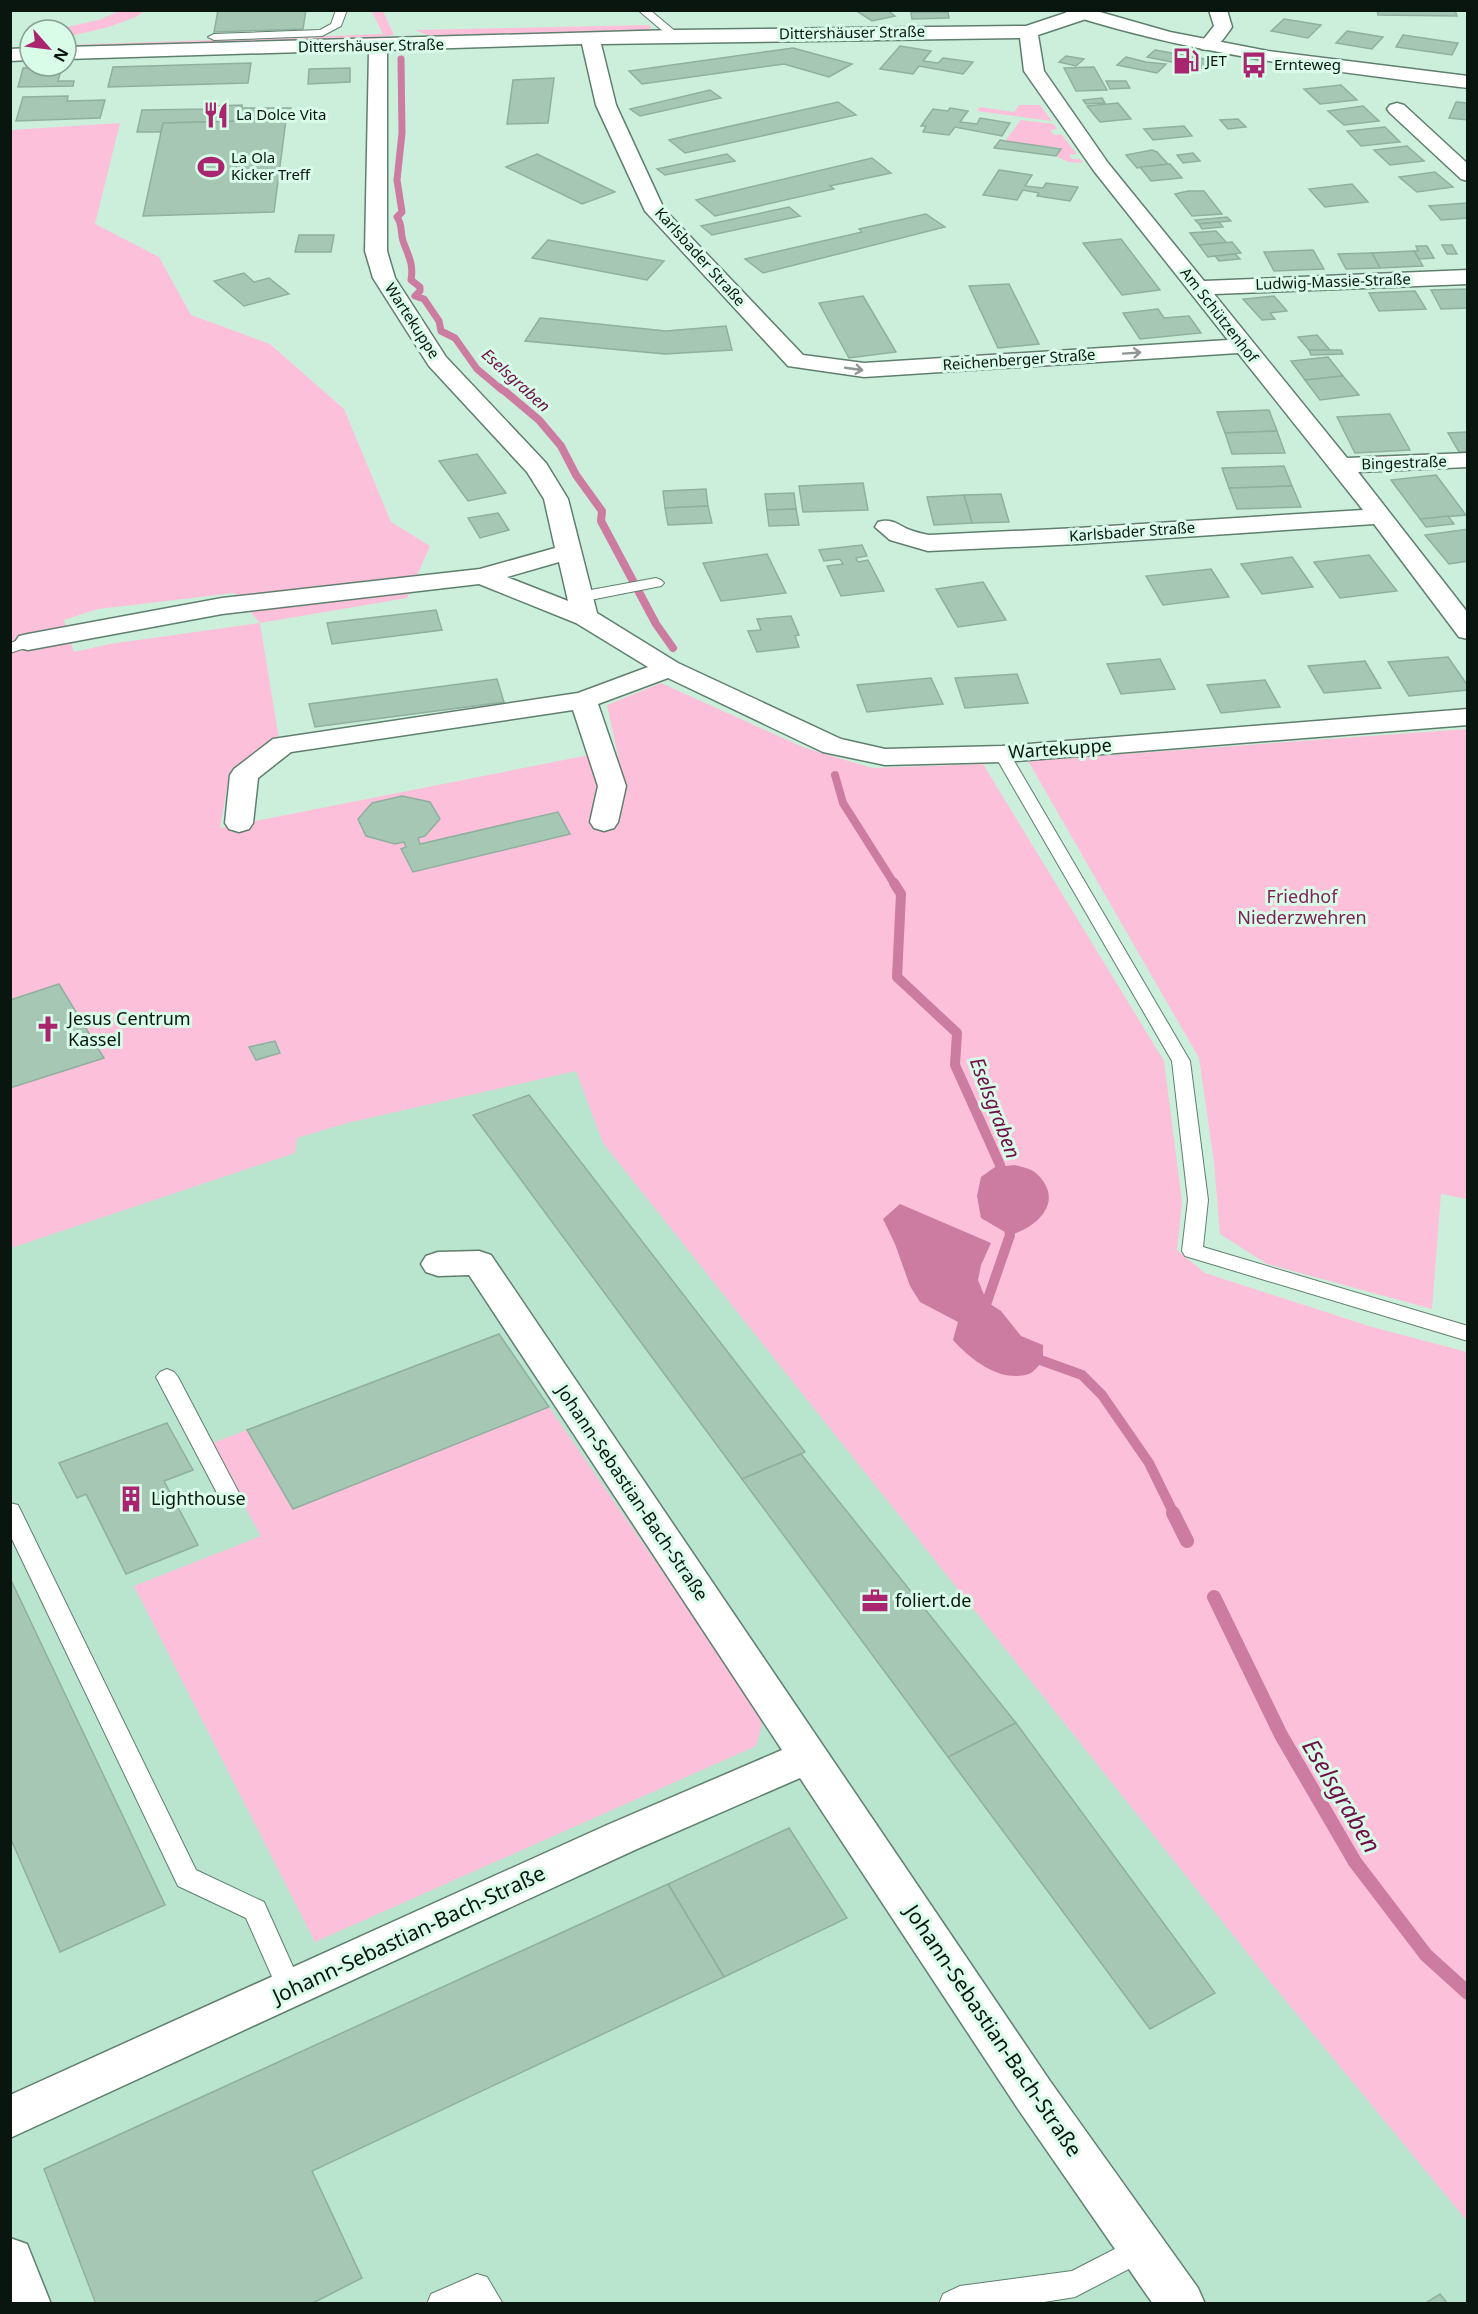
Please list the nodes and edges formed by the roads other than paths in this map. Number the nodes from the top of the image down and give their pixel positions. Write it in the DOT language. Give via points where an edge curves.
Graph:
graph roads {
  1 [pos="342,10"];
  2 [pos="643,10"];
  3 [pos="1218,10"];
  4 [pos="1077,12"];
  5 [pos="1028,33"];
  6 [pos="675,36"];
  7 [pos="214,37"];
  8 [pos="590,39"];
  9 [pos="1208,45"];
  10 [pos="378,46"];
  11 [pos="78,53"];
  12 [pos="1467,82"];
  13 [pos="1397,109"];
  14 [pos="1467,175"];
  15 [pos="1467,277"];
  16 [pos="1198,288"];
  17 [pos="1243,346"];
  18 [pos="796,361"];
  19 [pos="1467,460"];
  20 [pos="1341,465"];
  21 [pos="1381,516"];
  22 [pos="887,527"];
  23 [pos="568,552"];
  24 [pos="482,576"];
  25 [pos="656,583"];
  26 [pos="582,607"];
  27 [pos="1467,631"];
  28 [pos="19,645"];
  29 [pos="669,669"];
  30 [pos="583,700"];
  31 [pos="1467,717"];
  32 [pos="1002,754"];
  33 [pos="604,822"];
  34 [pos="238,823"];
  35 [pos="438,1264"];
  36 [pos="1467,1334"];
  37 [pos="167,1377"];
  38 [pos="228,1493"];
  39 [pos="10,1510"];
  40 [pos="809,1756"];
  41 [pos="290,1989"];
  42 [pos="10,2117"];
  43 [pos="1142,2248"];
  44 [pos="10,2260"];
  45 [pos="27,2304"];
  46 [pos="441,2304"];
  47 [pos="489,2304"];
  48 [pos="953,2304"];
  49 [pos="1181,2304"];
  1 -- 7 [label="lane" via="336,26 322,33"];
  2 -- 6 [label="lane"];
  3 -- 9 [label="street" via="1223,27"];
  4 -- 5 [label="street"];
  4 -- 9 [label="street"];
  5 -- 6 [label="street, Dittershäuser Straße"];
  5 -- 16 [label="street, Am Schützenhof" via="1034,71 1055,103"];
  6 -- 8 [label="street, Dittershäuser Straße"];
  8 -- 10 [label="street, Dittershäuser Straße"];
  8 -- 18 [label="street, Karlsbader Straße" via="606,105 656,211"];
  9 -- 12 [label="street"];
  10 -- 11 [label="street, Dittershäuser Straße"];
  10 -- 23 [label="street, Wartekuppe" via="376,251 384,278 437,361 537,468 556,499"];
  13 -- 14 [label="street"];
  15 -- 16 [label="street, Ludwig-Massie-Straße"];
  16 -- 17 [label="street, Am Schützenhof"];
  18 -- 17 [label="street, Reichenberger Straße, one-way" via="864,370"];
  17 -- 20 [label="street, Am Schützenhof"];
  19 -- 20 [label="street, Bingestraße"];
  20 -- 21 [label="street, Am Schützenhof"];
  21 -- 22 [label="street, Karlsbader Straße" via="928,543 899,535"];
  21 -- 27 [label="street, Am Schützenhof"];
  23 -- 24 [label="street, Wartekuppe"];
  23 -- 26 [label="street, Wartekuppe"];
  24 -- 26 [label="street, Wartekuppe"];
  24 -- 28 [label="street, Wartekuppe" via="222,606"];
  25 -- 26 [label="lane" via="628,588"];
  26 -- 29 [label="street, Wartekuppe"];
  29 -- 30 [label="street"];
  29 -- 32 [label="street, Wartekuppe" via="833,746 885,757"];
  30 -- 33 [label="street" via="612,786"];
  30 -- 34 [label="street" via="283,745 244,776"];
  31 -- 32 [label="street, Wartekuppe"];
  32 -- 36 [label="lane" via="1181,1061 1198,1200 1192,1251"];
  35 -- 40 [label="street, Johann-Sebastian-Bach-Straße" via="479,1263"];
  37 -- 38 [label="lane"];
  39 -- 41 [label="lane" via="187,1878 255,1910"];
  40 -- 41 [label="street, Johann-Sebastian-Bach-Straße"];
  40 -- 43 [label="street, Johann-Sebastian-Bach-Straße" via="1034,2095"];
  41 -- 42 [label="street, Johann-Sebastian-Bach-Straße"];
  43 -- 48 [label="lane" via="1076,2284"];
  43 -- 49 [label="street, Johann-Sebastian-Bach-Straße"];
  44 -- 45 [label="street"];
  46 -- 47 [label="lane" via="477,2287"];
}
